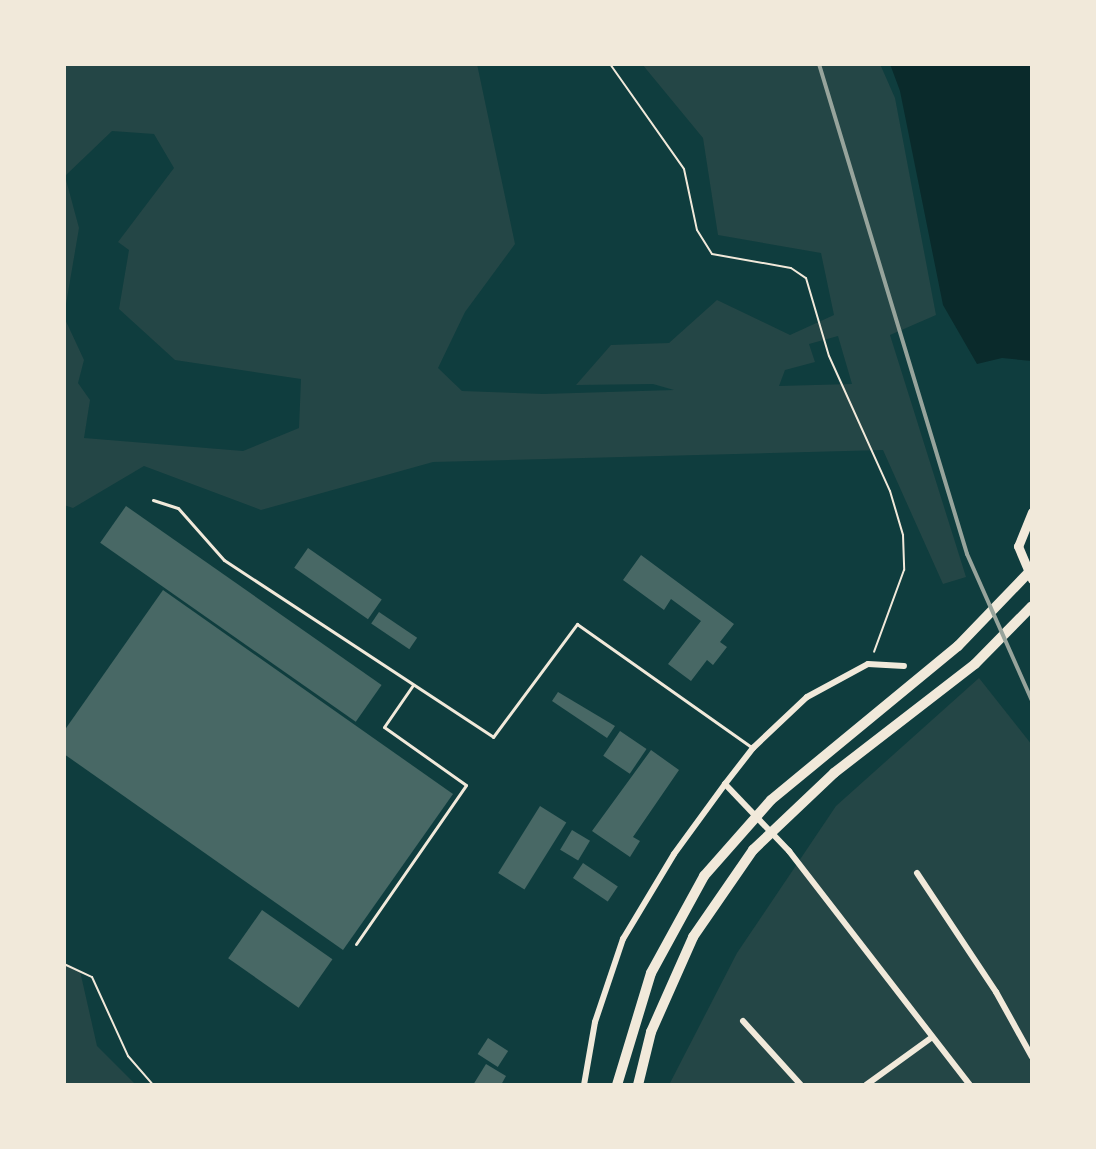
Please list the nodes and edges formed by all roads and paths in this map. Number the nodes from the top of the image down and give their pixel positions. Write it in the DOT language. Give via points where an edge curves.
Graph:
graph roads {
  1 [pos="610,64"];
  2 [pos="153,500"];
  3 [pos="1032,512"];
  4 [pos="1032,569"];
  5 [pos="1032,579"];
  6 [pos="1032,606"];
  7 [pos="868,664"];
  8 [pos="904,666"];
  9 [pos="413,685"];
  10 [pos="753,748"];
  11 [pos="725,784"];
  12 [pos="917,873"];
  13 [pos="356,944"];
  14 [pos="64,964"];
  15 [pos="743,1021"];
  16 [pos="931,1038"];
  17 [pos="1032,1057"];
  18 [pos="153,1085"];
  19 [pos="584,1085"];
  20 [pos="617,1085"];
  21 [pos="638,1085"];
  22 [pos="801,1085"];
  23 [pos="866,1085"];
  24 [pos="970,1085"];
  1 -- 7 [label="path" via="684,169 697,230 712,254 791,268 806,278 829,356 890,491 903,535 904,570 885,633"];
  2 -- 9 [label="lane" via="178,508 224,560"];
  3 -- 5 [label="main road" via="1018,546"];
  4 -- 20 [label="highway" via="958,646 771,800 739,833 672,926 632,1024"];
  6 -- 21 [label="highway" via="975,664 834,773 753,850 687,950 651,1032"];
  7 -- 8 [label="street"];
  7 -- 10 [label="street" via="807,697"];
  9 -- 10 [label="lane" via="493,737 577,624"];
  9 -- 13 [label="lane" via="384,727 466,785"];
  10 -- 11 [label="street"];
  11 -- 16 [label="street" via="789,851"];
  11 -- 19 [label="street" via="674,854 623,939 595,1022"];
  12 -- 17 [label="street"];
  14 -- 18 [label="path" via="92,977 128,1056"];
  15 -- 22 [label="street"];
  16 -- 23 [label="street"];
  16 -- 24 [label="street"];
}
